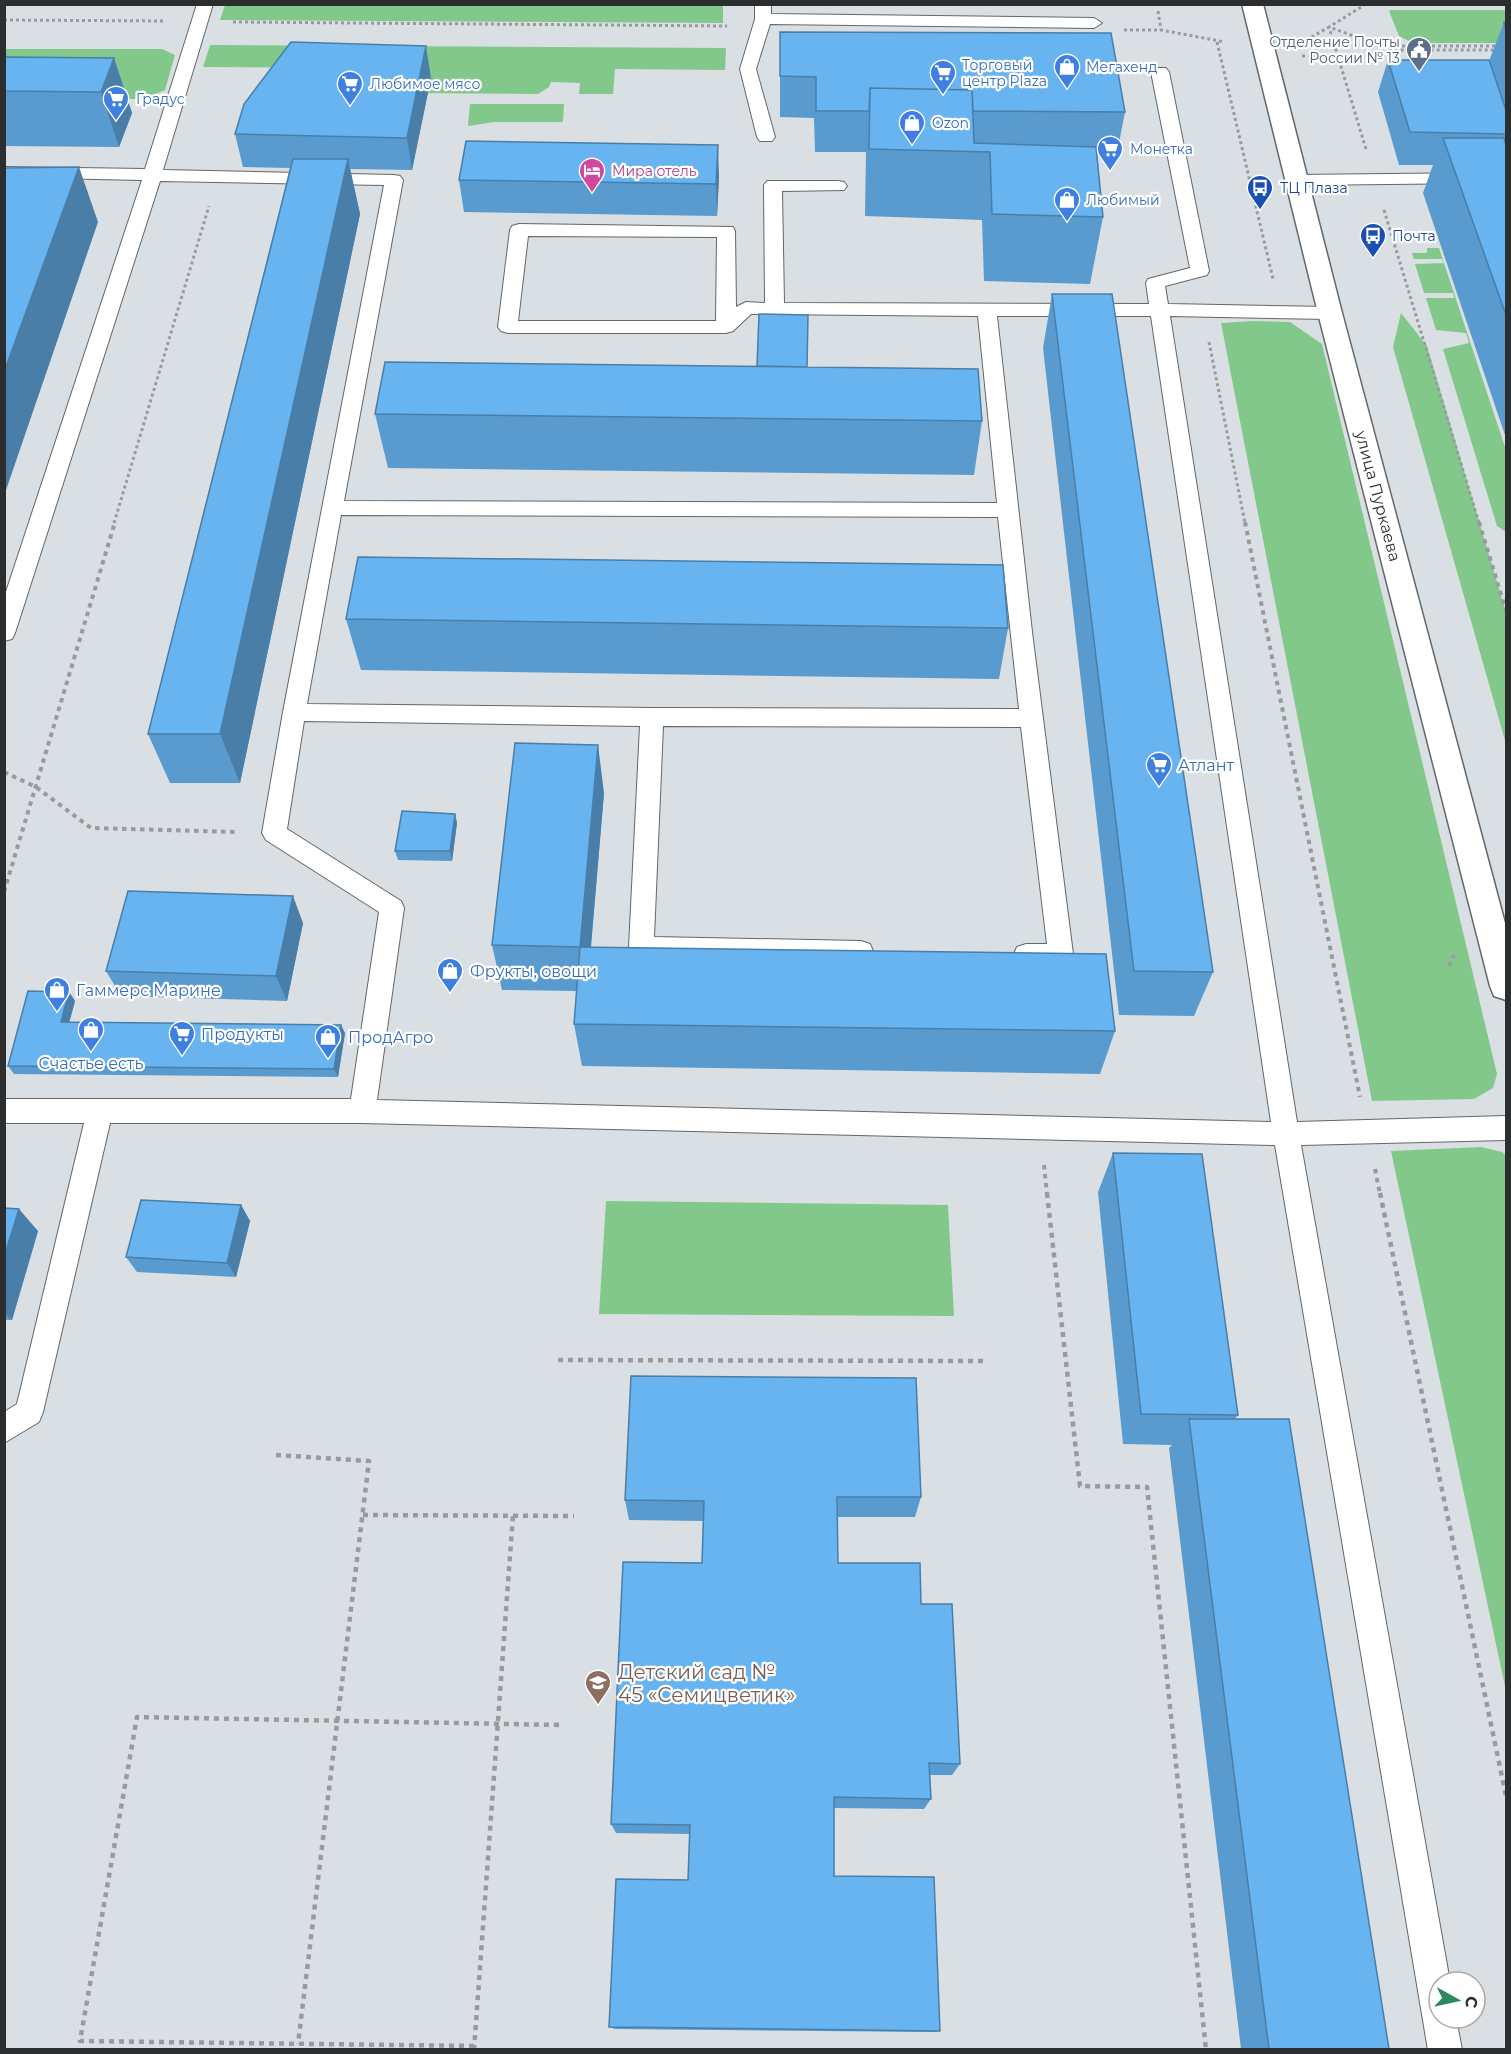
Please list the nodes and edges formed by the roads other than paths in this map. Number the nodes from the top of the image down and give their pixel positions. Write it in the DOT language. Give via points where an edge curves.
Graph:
graph roads {
  1 [pos="205,4"];
  2 [pos="1252,4"];
  3 [pos="762,17"];
  4 [pos="1094,23"];
  5 [pos="1160,72"];
  6 [pos="766,137"];
  7 [pos="4,172"];
  8 [pos="153,174"];
  9 [pos="1296,180"];
  10 [pos="1506,182"];
  11 [pos="838,186"];
  12 [pos="775,309"];
  13 [pos="987,309"];
  14 [pos="1159,310"];
  15 [pos="1330,313"];
  16 [pos="726,327"];
  17 [pos="332,508"];
  18 [pos="1006,510"];
  19 [pos="4,633"];
  20 [pos="294,712"];
  21 [pos="652,717"];
  22 [pos="1030,718"];
  23 [pos="881,951"];
  24 [pos="1001,953"];
  25 [pos="1506,986"];
  26 [pos="4,1111"];
  27 [pos="100,1111"];
  28 [pos="362,1112"];
  29 [pos="1506,1128"];
  30 [pos="1286,1134"];
  31 [pos="4,1430"];
  32 [pos="1431,1970"];
  33 [pos="1441,2030"];
  34 [pos="1445,2049"];
  1 -- 8 [label="lane"];
  2 -- 9 [label="main road, улица Пуркаева"];
  3 -- 4 [label="lane"];
  3 -- 6 [label="lane" via="748,69"];
  5 -- 14 [label="lane" via="1200,271 1155,283"];
  7 -- 8 [label="lane"];
  8 -- 17 [label="lane" via="393,180"];
  8 -- 19 [label="lane"];
  9 -- 10 [label="lane" via="1482,178"];
  9 -- 15 [label="main road, улица Пуркаева"];
  11 -- 12 [label="lane" via="773,185"];
  12 -- 13 [label="lane"];
  12 -- 16 [label="lane" via="746,308"];
  13 -- 14 [label="lane"];
  13 -- 18 [label="lane"];
  14 -- 15 [label="lane"];
  14 -- 30 [label="lane"];
  15 -- 25 [label="main road, улица Пуркаева"];
  16 -- 16 [label="lane" via="508,327 519,230 726,231"];
  17 -- 18 [label="lane"];
  17 -- 20 [label="lane"];
  18 -- 22 [label="lane"];
  20 -- 21 [label="lane"];
  20 -- 28 [label="lane" via="274,833 392,908"];
  21 -- 22 [label="lane"];
  21 -- 23 [label="lane" via="641,947"];
  22 -- 24 [label="lane" via="1061,954"];
  26 -- 27 [label="lane"];
  27 -- 28 [label="lane"];
  27 -- 31 [label="lane" via="29,1412"];
  28 -- 30 [label="lane"];
  29 -- 30 [label="lane"];
  30 -- 32 [label="lane"];
  33 -- 34 [label="lane"];
}
